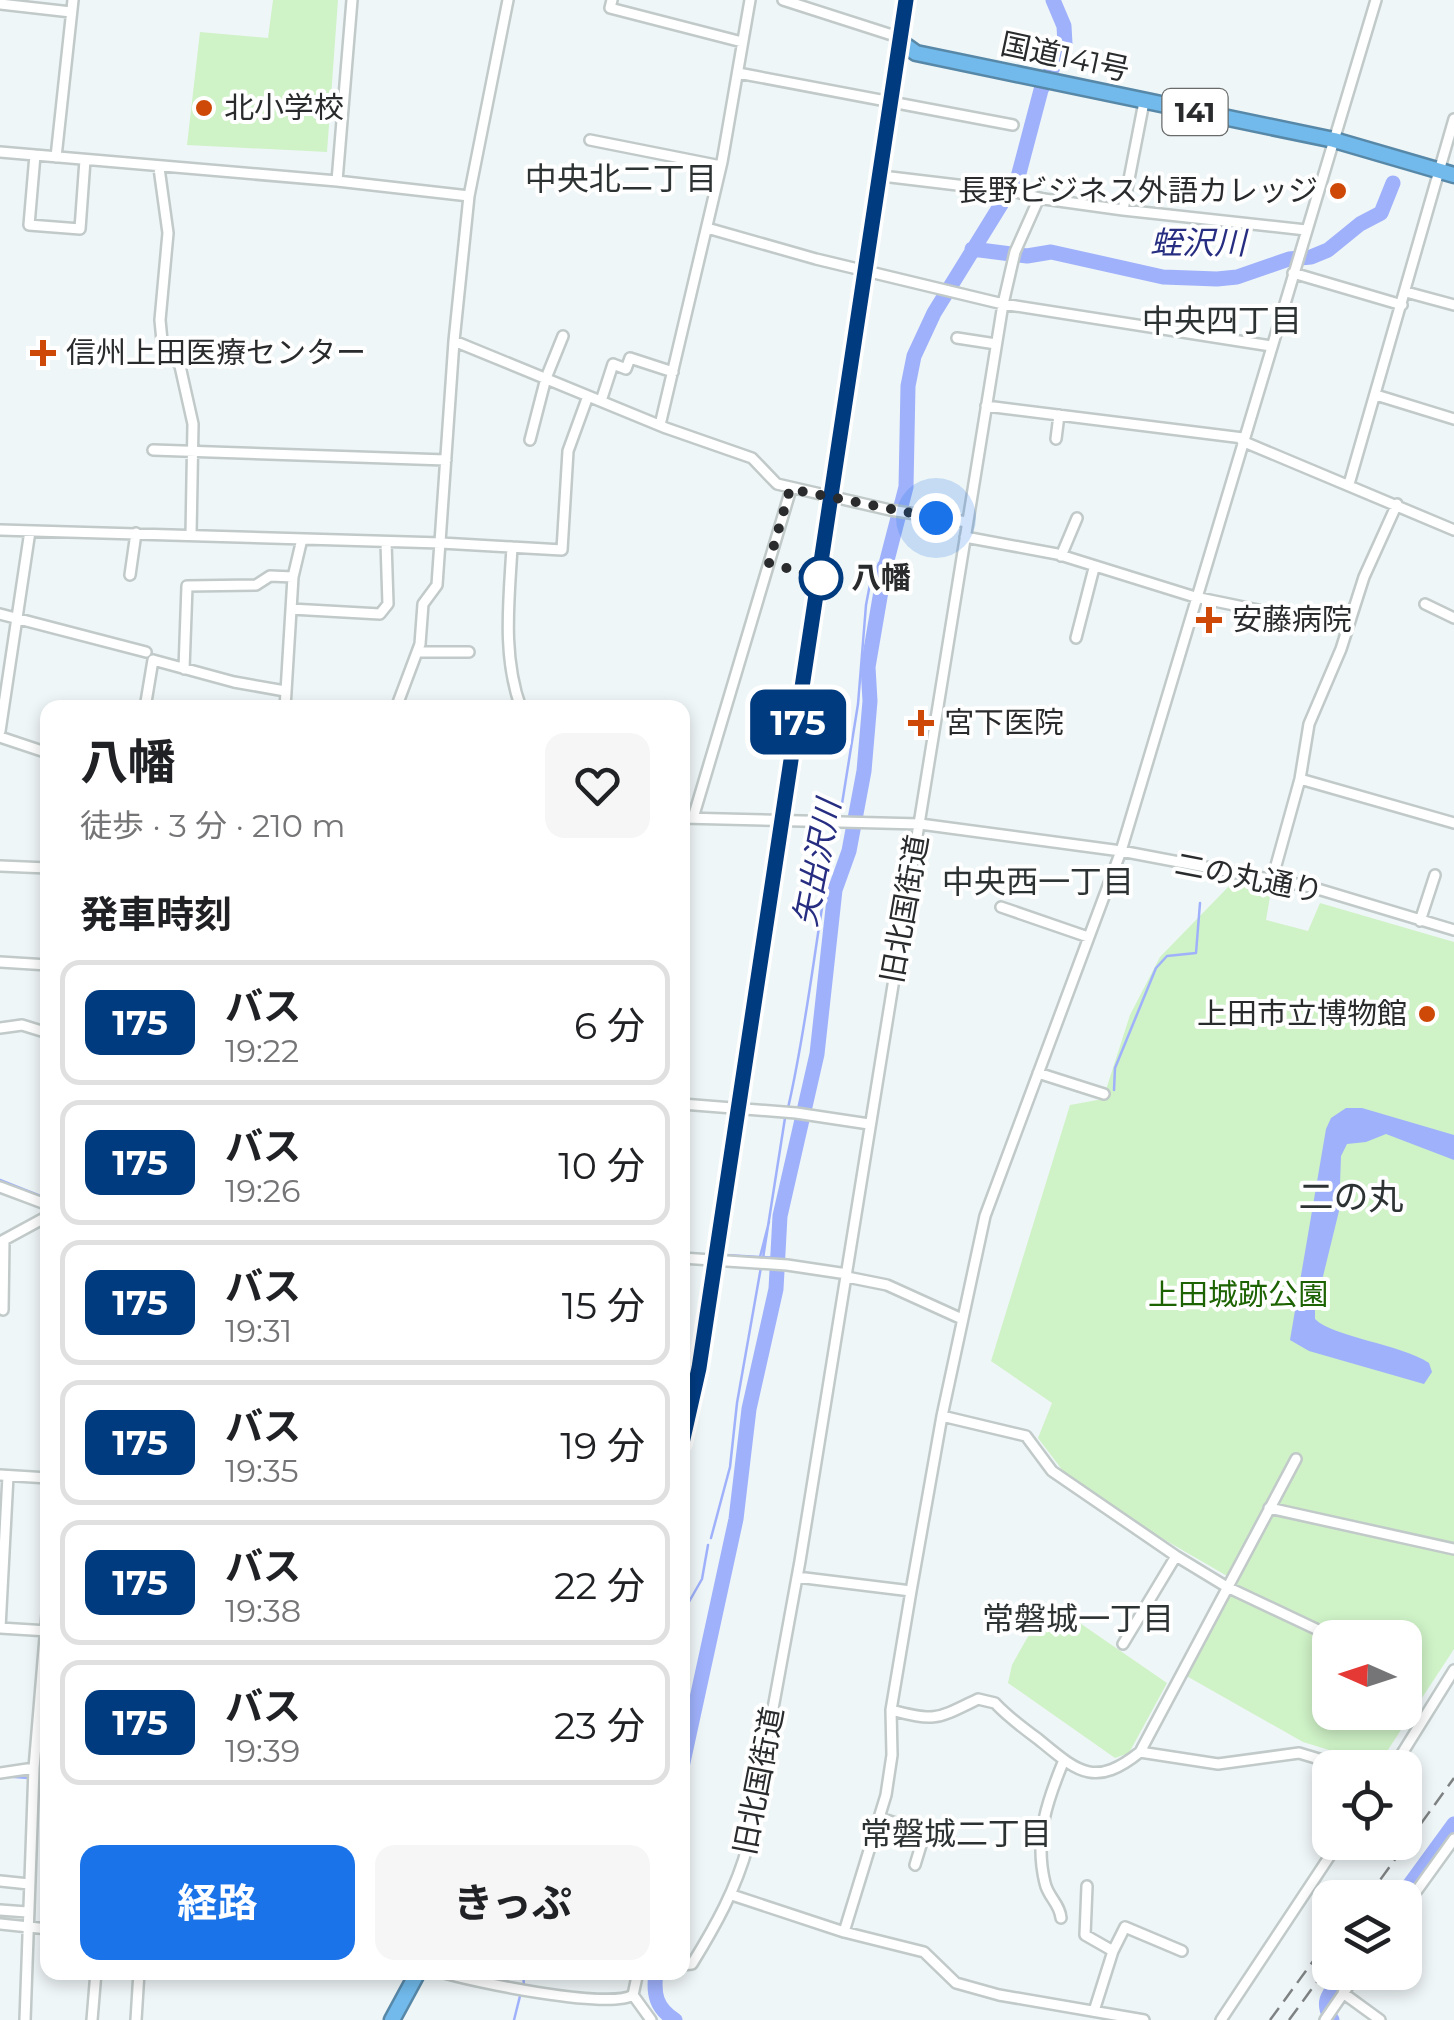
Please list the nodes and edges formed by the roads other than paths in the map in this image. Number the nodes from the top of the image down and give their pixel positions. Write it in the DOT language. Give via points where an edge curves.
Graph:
graph roads {
  1 [pos="73,0"];
  2 [pos="352,0"];
  3 [pos="508,0"];
  4 [pos="612,0"];
  5 [pos="750,0"];
  6 [pos="784,0"];
  7 [pos="906,0"];
  8 [pos="1376,0"];
  9 [pos="0,4"];
  10 [pos="71,12"];
  11 [pos="742,42"];
  12 [pos="902,42"];
  13 [pos="738,74"];
  14 [pos="1144,102"];
  15 [pos="893,103"];
  16 [pos="1454,119"];
  17 [pos="1013,125"];
  18 [pos="590,140"];
  19 [pos="1334,140"];
  20 [pos="0,152"];
  21 [pos="35,155"];
  22 [pos="56,158"];
  23 [pos="85,160"];
  24 [pos="1440,164"];
  25 [pos="721,166"];
  26 [pos="159,168"];
  27 [pos="1454,175"];
  28 [pos="882,176"];
  29 [pos="337,181"];
  30 [pos="469,196"];
  31 [pos="1040,198"];
  32 [pos="1123,210"];
  33 [pos="707,228"];
  34 [pos="1306,230"];
  35 [pos="1295,264"];
  36 [pos="867,271"];
  37 [pos="1406,292"];
  38 [pos="1003,304"];
  39 [pos="1402,304"];
  40 [pos="1454,305"];
  41 [pos="563,336"];
  42 [pos="957,338"];
  43 [pos="454,341"];
  44 [pos="996,344"];
  45 [pos="1271,346"];
  46 [pos="673,372"];
  47 [pos="546,378"];
  48 [pos="1376,394"];
  49 [pos="588,396"];
  50 [pos="601,401"];
  51 [pos="986,406"];
  52 [pos="1060,415"];
  53 [pos="1454,419"];
  54 [pos="660,425"];
  55 [pos="1056,439"];
  56 [pos="530,440"];
  57 [pos="1243,440"];
  58 [pos="153,450"];
  59 [pos="195,451"];
  60 [pos="446,460"];
  61 [pos="1349,484"];
  62 [pos="790,489"];
  63 [pos="833,497"];
  64 [pos="1398,504"];
  65 [pos="1076,518"];
  66 [pos="967,522"];
  67 [pos="0,530"];
  68 [pos="30,530"];
  69 [pos="1454,530"];
  70 [pos="136,534"];
  71 [pos="191,535"];
  72 [pos="965,537"];
  73 [pos="302,539"];
  74 [pos="386,542"];
  75 [pos="440,542"];
  76 [pos="512,547"];
  77 [pos="1061,556"];
  78 [pos="1094,568"];
  79 [pos="130,576"];
  80 [pos="293,577"];
  81 [pos="1195,597"];
  82 [pos="1425,604"];
  83 [pos="291,609"];
  84 [pos="0,614"];
  85 [pos="18,616"];
  86 [pos="1454,618"];
  87 [pos="1345,628"];
  88 [pos="1076,638"];
  89 [pos="146,652"];
  90 [pos="418,652"];
  91 [pos="468,652"];
  92 [pos="184,669"];
  93 [pos="4,670"];
  94 [pos="285,691"];
  95 [pos="146,700"];
  96 [pos="285,700"];
  97 [pos="399,700"];
  98 [pos="518,700"];
  99 [pos="0,734"];
  100 [pos="40,750"];
  101 [pos="1300,780"];
  102 [pos="690,803"];
  103 [pos="690,819"];
  104 [pos="782,820"];
  105 [pos="1454,823"];
  106 [pos="920,824"];
  107 [pos="1121,851"];
  108 [pos="0,866"];
  109 [pos="40,868"];
  110 [pos="1434,875"];
  111 [pos="1272,880"];
  112 [pos="1001,907"];
  113 [pos="1420,920"];
  114 [pos="1454,930"];
  115 [pos="1088,937"];
  116 [pos="0,962"];
  117 [pos="40,964"];
  118 [pos="0,1028"];
  119 [pos="40,1031"];
  120 [pos="1038,1073"];
  121 [pos="1104,1094"];
  122 [pos="690,1104"];
  123 [pos="738,1107"];
  124 [pos="869,1124"];
  125 [pos="0,1187"];
  126 [pos="40,1202"];
  127 [pos="40,1220"];
  128 [pos="2,1241"];
  129 [pos="690,1258"];
  130 [pos="715,1260"];
  131 [pos="847,1275"];
  132 [pos="3,1310"];
  133 [pos="962,1319"];
  134 [pos="690,1408"];
  135 [pos="942,1416"];
  136 [pos="1296,1459"];
  137 [pos="4,1476"];
  138 [pos="40,1478"];
  139 [pos="1269,1508"];
  140 [pos="1454,1548"];
  141 [pos="1176,1556"];
  142 [pos="798,1577"];
  143 [pos="1227,1587"];
  144 [pos="911,1592"];
  145 [pos="1312,1627"];
  146 [pos="0,1628"];
  147 [pos="40,1631"];
  148 [pos="1124,1644"];
  149 [pos="1454,1670"];
  150 [pos="40,1700"];
  151 [pos="891,1710"];
  152 [pos="1403,1750"];
  153 [pos="1140,1752"];
  154 [pos="1312,1757"];
  155 [pos="1064,1760"];
  156 [pos="34,1768"];
  157 [pos="0,1773"];
  158 [pos="880,1818"];
  159 [pos="925,1832"];
  160 [pos="1454,1839"];
  161 [pos="951,1840"];
  162 [pos="1327,1860"];
  163 [pos="916,1864"];
  164 [pos="0,1881"];
  165 [pos="1422,1883"];
  166 [pos="29,1884"];
  167 [pos="1087,1886"];
  168 [pos="732,1895"];
  169 [pos="0,1910"];
  170 [pos="27,1912"];
  171 [pos="1061,1918"];
  172 [pos="0,1924"];
  173 [pos="27,1928"];
  174 [pos="40,1929"];
  175 [pos="844,1932"];
  176 [pos="1113,1951"];
  177 [pos="1182,1952"];
  178 [pos="690,1964"];
  179 [pos="95,1980"];
  180 [pos="138,1980"];
  181 [pos="414,1980"];
  182 [pos="482,1980"];
  183 [pos="636,1980"];
  184 [pos="1345,1990"];
  185 [pos="1343,1993"];
  186 [pos="633,1995"];
  187 [pos="1074,2007"];
  188 [pos="1094,2011"];
  189 [pos="1328,2016"];
  190 [pos="25,2020"];
  191 [pos="92,2020"];
  192 [pos="136,2020"];
  193 [pos="392,2020"];
  194 [pos="651,2020"];
  195 [pos="1070,2020"];
  196 [pos="1144,2020"];
  197 [pos="1221,2020"];
  198 [pos="1380,2020"];
  1 -- 10 [label="street"];
  2 -- 29 [label="street"];
  3 -- 30 [label="street"];
  4 -- 11 [label="street" via="610,8"];
  5 -- 11 [label="street"];
  6 -- 12 [label="street"];
  7 -- 12 [label="highway"];
  8 -- 19 [label="street"];
  9 -- 10 [label="street"];
  10 -- 22 [label="street"];
  11 -- 13 [label="street"];
  12 -- 14 [label="highway, 国道141号 / 141" via="916,53"];
  12 -- 15 [label="highway"];
  13 -- 15 [label="street"];
  13 -- 25 [label="street"];
  14 -- 19 [label="highway, 国道141号 / 141"];
  14 -- 32 [label="street"];
  15 -- 17 [label="street"];
  15 -- 28 [label="highway"];
  16 -- 24 [label="street"];
  18 -- 25 [label="street"];
  19 -- 24 [label="highway, 国道141号 / 141"];
  19 -- 34 [label="street"];
  20 -- 21 [label="street"];
  21 -- 22 [label="street"];
  21 -- 23 [label="street" via="29,225 80,230"];
  22 -- 23 [label="street"];
  23 -- 26 [label="street"];
  24 -- 27 [label="highway, 国道141号 / 141"];
  24 -- 37 [label="street"];
  25 -- 33 [label="street"];
  26 -- 29 [label="street"];
  26 -- 59 [label="street" via="168,233 162,341 180,366"];
  28 -- 31 [label="street"];
  28 -- 36 [label="highway"];
  29 -- 30 [label="street"];
  30 -- 43 [label="street"];
  31 -- 32 [label="street"];
  31 -- 38 [label="street, 旧北国街道" via="1014,255"];
  32 -- 34 [label="street"];
  33 -- 36 [label="street"];
  33 -- 46 [label="street"];
  34 -- 35 [label="street"];
  35 -- 39 [label="street"];
  35 -- 45 [label="street"];
  36 -- 38 [label="street"];
  36 -- 63 [label="highway"];
  37 -- 39 [label="street"];
  37 -- 40 [label="street"];
  38 -- 44 [label="street, 旧北国街道"];
  38 -- 45 [label="street"];
  39 -- 48 [label="street"];
  41 -- 47 [label="street"];
  42 -- 44 [label="street"];
  43 -- 47 [label="street"];
  43 -- 60 [label="street"];
  44 -- 51 [label="street, 旧北国街道"];
  45 -- 57 [label="street"];
  46 -- 50 [label="street" via="630,358 626,369 613,364"];
  46 -- 54 [label="street"];
  47 -- 49 [label="street"];
  47 -- 56 [label="street"];
  48 -- 53 [label="street"];
  48 -- 61 [label="street"];
  49 -- 50 [label="street"];
  49 -- 76 [label="street" via="568,451 562,550"];
  50 -- 54 [label="street"];
  51 -- 52 [label="street"];
  51 -- 66 [label="street, 旧北国街道"];
  52 -- 55 [label="street"];
  52 -- 57 [label="street"];
  54 -- 62 [label="street" via="752,458"];
  57 -- 61 [label="street"];
  57 -- 81 [label="street"];
  58 -- 59 [label="street"];
  59 -- 60 [label="street"];
  59 -- 71 [label="street"];
  60 -- 75 [label="street"];
  61 -- 64 [label="street"];
  62 -- 63 [label="street"];
  62 -- 102 [label="street"];
  63 -- 66 [label="street"];
  63 -- 104 [label="highway"];
  64 -- 69 [label="street"];
  64 -- 87 [label="street"];
  65 -- 77 [label="street"];
  66 -- 72 [label="street, 旧北国街道"];
  67 -- 68 [label="street"];
  68 -- 70 [label="street"];
  68 -- 85 [label="street"];
  70 -- 71 [label="street"];
  70 -- 79 [label="street"];
  71 -- 73 [label="street"];
  72 -- 77 [label="street"];
  72 -- 106 [label="street, 旧北国街道"];
  73 -- 74 [label="street"];
  73 -- 80 [label="street"];
  74 -- 75 [label="street"];
  74 -- 83 [label="street" via="388,604 380,614"];
  75 -- 76 [label="street"];
  75 -- 90 [label="street" via="438,586 423,604"];
  76 -- 98 [label="street" via="507,625"];
  77 -- 78 [label="street"];
  78 -- 81 [label="street"];
  78 -- 88 [label="street"];
  80 -- 83 [label="street"];
  80 -- 92 [label="street" via="187,586"];
  81 -- 87 [label="street"];
  81 -- 107 [label="street"];
  82 -- 86 [label="street"];
  83 -- 94 [label="street"];
  84 -- 85 [label="street"];
  85 -- 89 [label="street"];
  85 -- 93 [label="street"];
  87 -- 101 [label="street" via="1309,724"];
  90 -- 91 [label="street"];
  90 -- 97 [label="street"];
  92 -- 94 [label="street"];
  92 -- 95 [label="street" via="152,660"];
  93 -- 99 [label="street"];
  94 -- 96 [label="street"];
  99 -- 100 [label="street"];
  101 -- 105 [label="street"];
  101 -- 111 [label="street"];
  103 -- 104 [label="street"];
  104 -- 106 [label="street, 二の丸通り"];
  104 -- 123 [label="highway"];
  106 -- 107 [label="street, 二の丸通り"];
  106 -- 124 [label="street, 旧北国街道"];
  107 -- 111 [label="street, 二の丸通り"];
  107 -- 115 [label="street"];
  108 -- 109 [label="street"];
  110 -- 113 [label="street"];
  111 -- 113 [label="street, 二の丸通り"];
  112 -- 115 [label="street"];
  113 -- 114 [label="street, 二の丸通り"];
  115 -- 120 [label="street"];
  116 -- 117 [label="street"];
  118 -- 119 [label="street"];
  120 -- 121 [label="street"];
  120 -- 133 [label="street" via="984,1216"];
  122 -- 123 [label="street"];
  123 -- 124 [label="street"];
  123 -- 130 [label="highway"];
  124 -- 131 [label="street, 旧北国街道"];
  125 -- 126 [label="street"];
  127 -- 128 [label="street"];
  128 -- 132 [label="street"];
  129 -- 130 [label="street"];
  130 -- 131 [label="street"];
  130 -- 134 [label="highway"];
  131 -- 133 [label="street"];
  131 -- 142 [label="street, 旧北国街道"];
  133 -- 135 [label="street"];
  135 -- 141 [label="street" via="1026,1436 1052,1471"];
  135 -- 144 [label="street"];
  136 -- 139 [label="street"];
  137 -- 138 [label="street"];
  137 -- 146 [label="street"];
  139 -- 140 [label="street"];
  139 -- 143 [label="street"];
  141 -- 143 [label="street"];
  141 -- 148 [label="street"];
  142 -- 144 [label="street"];
  142 -- 168 [label="street, 旧北国街道" via="748,1845"];
  143 -- 145 [label="street"];
  143 -- 153 [label="street"];
  144 -- 151 [label="street"];
  146 -- 147 [label="street"];
  149 -- 152 [label="street"];
  150 -- 156 [label="street"];
  151 -- 155 [label="street" via="927,1720 986,1700"];
  151 -- 158 [label="street" via="892,1755"];
  153 -- 154 [label="street" via="1218,1764"];
  153 -- 155 [label="street" via="1116,1769 1096,1773"];
  155 -- 171 [label="street" via="1047,1800 1040,1855"];
  156 -- 157 [label="street"];
  156 -- 166 [label="street"];
  158 -- 159 [label="street"];
  158 -- 175 [label="street"];
  159 -- 161 [label="street"];
  159 -- 163 [label="street"];
  160 -- 165 [label="street"];
  162 -- 197 [label="street"];
  164 -- 166 [label="street"];
  166 -- 170 [label="street"];
  167 -- 176 [label="street" via="1086,1935"];
  168 -- 175 [label="street"];
  168 -- 178 [label="street, 旧北国街道"];
  169 -- 170 [label="street"];
  170 -- 173 [label="street"];
  172 -- 173 [label="street"];
  173 -- 174 [label="street"];
  173 -- 190 [label="street"];
  175 -- 187 [label="street" via="924,1952 956,1983"];
  176 -- 177 [label="street" via="1125,1927"];
  176 -- 188 [label="street"];
  179 -- 191 [label="street"];
  180 -- 192 [label="street"];
  181 -- 193 [label="highway"];
  182 -- 186 [label="street" via="574,1998"];
  183 -- 186 [label="street"];
  184 -- 185 [label="street"];
  185 -- 189 [label="street"];
  185 -- 198 [label="street"];
  186 -- 194 [label="street"];
  187 -- 188 [label="street"];
  187 -- 195 [label="street"];
  188 -- 196 [label="street"];
}
